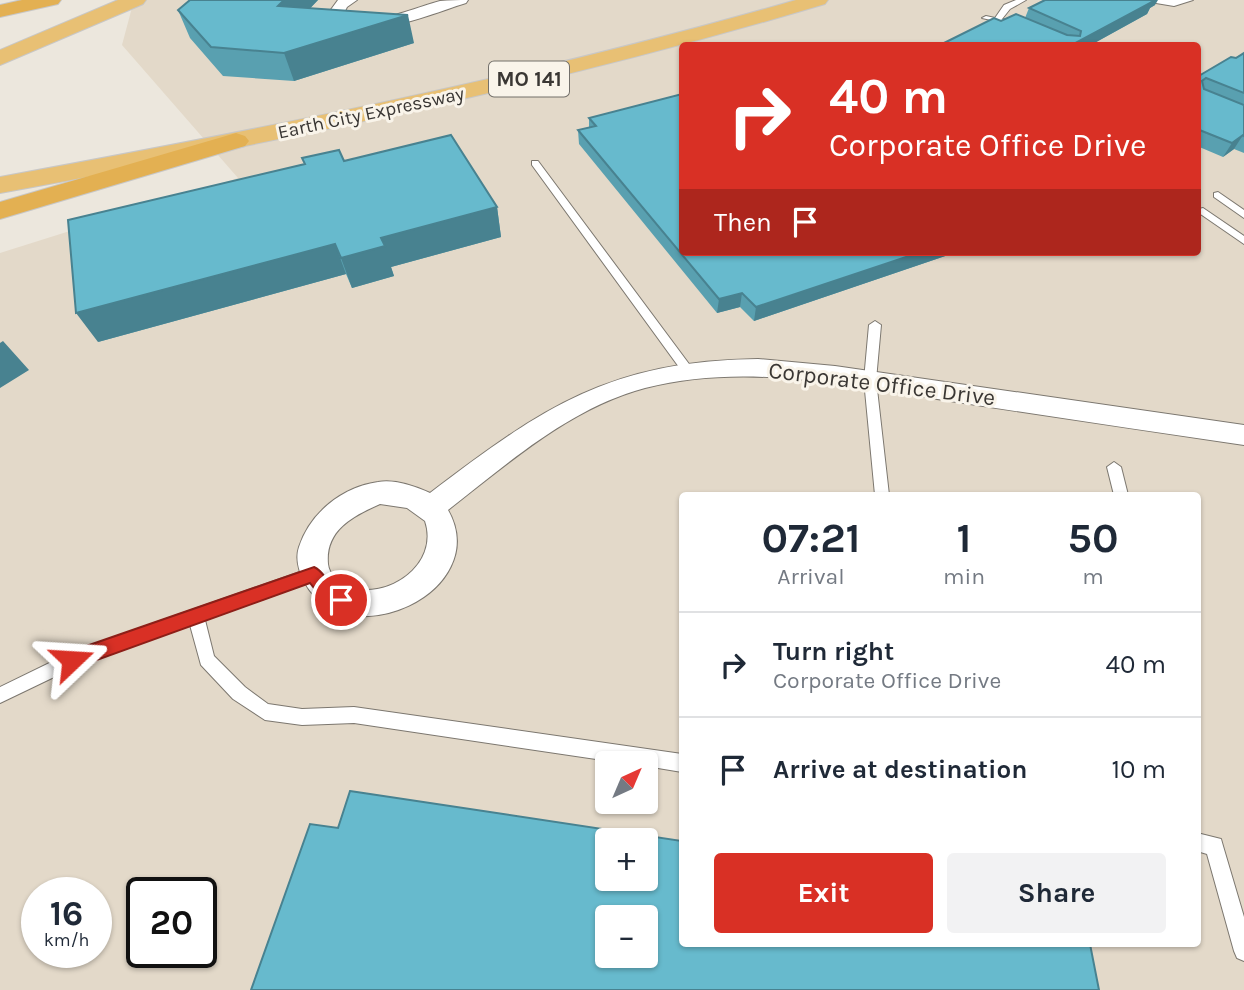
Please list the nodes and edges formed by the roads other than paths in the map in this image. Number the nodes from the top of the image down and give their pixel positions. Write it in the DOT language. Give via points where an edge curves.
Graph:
graph roads {
  1 [pos="51,0"];
  2 [pos="136,0"];
  3 [pos="350,0"];
  4 [pos="401,0"];
  5 [pos="461,0"];
  6 [pos="818,0"];
  7 [pos="1022,0"];
  8 [pos="1142,0"];
  9 [pos="1189,0"];
  10 [pos="0,11"];
  11 [pos="416,12"];
  12 [pos="986,18"];
  13 [pos="997,20"];
  14 [pos="1024,27"];
  15 [pos="0,58"];
  16 [pos="236,141"];
  17 [pos="535,163"];
  18 [pos="0,185"];
  19 [pos="1218,195"];
  20 [pos="0,211"];
  21 [pos="1203,211"];
  22 [pos="1244,215"];
  23 [pos="1244,241"];
  24 [pos="875,325"];
  25 [pos="688,371"];
  26 [pos="870,380"];
  27 [pos="1244,435"];
  28 [pos="1114,467"];
  29 [pos="882,492"];
  30 [pos="1120,492"];
  31 [pos="431,508"];
  32 [pos="314,575"];
  33 [pos="196,616"];
  34 [pos="0,695"];
  35 [pos="679,763"];
  36 [pos="1201,843"];
  37 [pos="1244,951"];
  1 -- 10 [label="highway"];
  2 -- 15 [label="highway"];
  3 -- 11 [label="street" via="341,4 335,15 345,24 368,26"];
  4 -- 11 [label="street"];
  5 -- 11 [label="street"];
  6 -- 16 [label="highway, Earth City Expressway / MO 141" via="514,82"];
  7 -- 13 [label="lane" via="1007,7"];
  8 -- 9 [label="lane" via="1174,4"];
  12 -- 13 [label="lane"];
  13 -- 14 [label="lane"];
  16 -- 18 [label="highway, Earth City Expressway / MO 141"];
  16 -- 20 [label="highway"];
  17 -- 25 [label="lane"];
  19 -- 22 [label="lane"];
  21 -- 23 [label="lane"];
  24 -- 26 [label="lane"];
  25 -- 26 [label="street, Corporate Office Drive" via="796,369"];
  25 -- 31 [label="street, Corporate Office Drive" via="641,380 590,399 539,427"];
  26 -- 27 [label="street, Corporate Office Drive"];
  26 -- 29 [label="lane"];
  28 -- 30 [label="lane"];
  31 -- 32 [label="street" via="416,498 388,493 358,499 339,509 314,540 310,558"];
  31 -- 32 [label="street" via="442,531 439,559 427,577 409,591 363,604 341,600"];
  32 -- 33 [label="lane"];
  33 -- 34 [label="lane" via="72,660"];
  33 -- 35 [label="lane" via="207,660 265,712 354,715"];
  36 -- 37 [label="lane" via="1214,846"];
}
